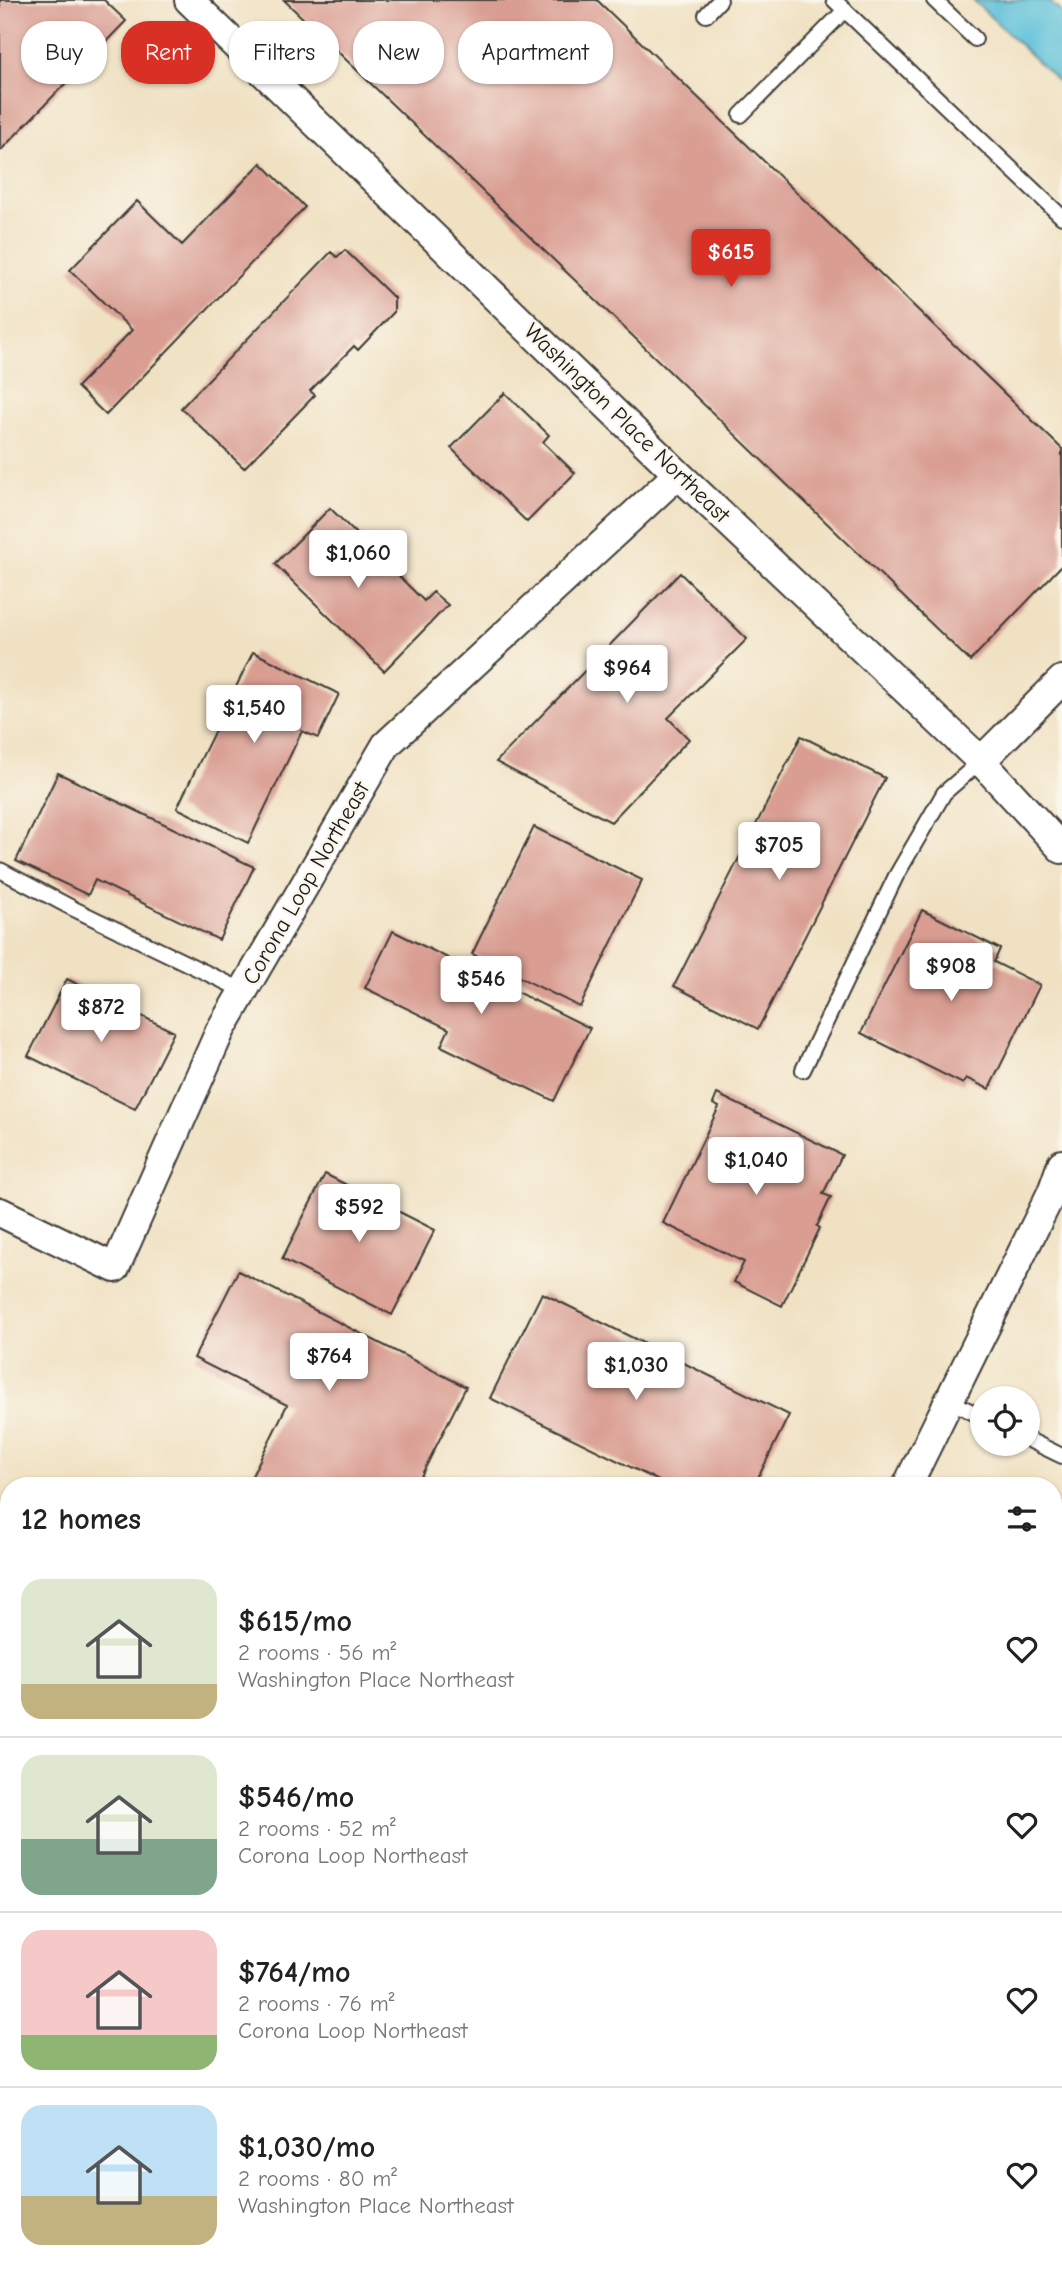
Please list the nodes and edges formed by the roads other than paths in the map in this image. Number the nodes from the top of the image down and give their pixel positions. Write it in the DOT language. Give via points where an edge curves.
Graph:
graph roads {
  1 [pos="189,0"];
  2 [pos="720,0"];
  3 [pos="934,0"];
  4 [pos="840,5"];
  5 [pos="706,15"];
  6 [pos="975,39"];
  7 [pos="741,115"];
  8 [pos="1062,217"];
  9 [pos="678,474"];
  10 [pos="1062,680"];
  11 [pos="981,761"];
  12 [pos="1062,849"];
  13 [pos="0,870"];
  14 [pos="244,991"];
  15 [pos="803,1070"];
  16 [pos="1062,1164"];
  17 [pos="0,1212"];
  18 [pos="948,1400"];
  19 [pos="970,1411"];
  20 [pos="1040,1445"];
  21 [pos="1062,1456"];
  22 [pos="910,1477"];
  1 -- 9 [label="street, Washington Place Northeast"];
  2 -- 5 [label="lane"];
  3 -- 6 [label="lane"];
  4 -- 7 [label="lane"];
  4 -- 8 [label="lane"];
  9 -- 11 [label="street, Washington Place Northeast"];
  9 -- 14 [label="street, Corona Loop Northeast" via="386,745"];
  10 -- 11 [label="street"];
  11 -- 12 [label="street, Washington Place Northeast"];
  11 -- 15 [label="lane" via="944,793 896,876"];
  13 -- 14 [label="lane"];
  14 -- 17 [label="street, Corona Loop Northeast" via="220,1031 115,1268"];
  16 -- 18 [label="street"];
  18 -- 19 [label="lane"];
  18 -- 22 [label="street"];
  20 -- 21 [label="lane"];
}
